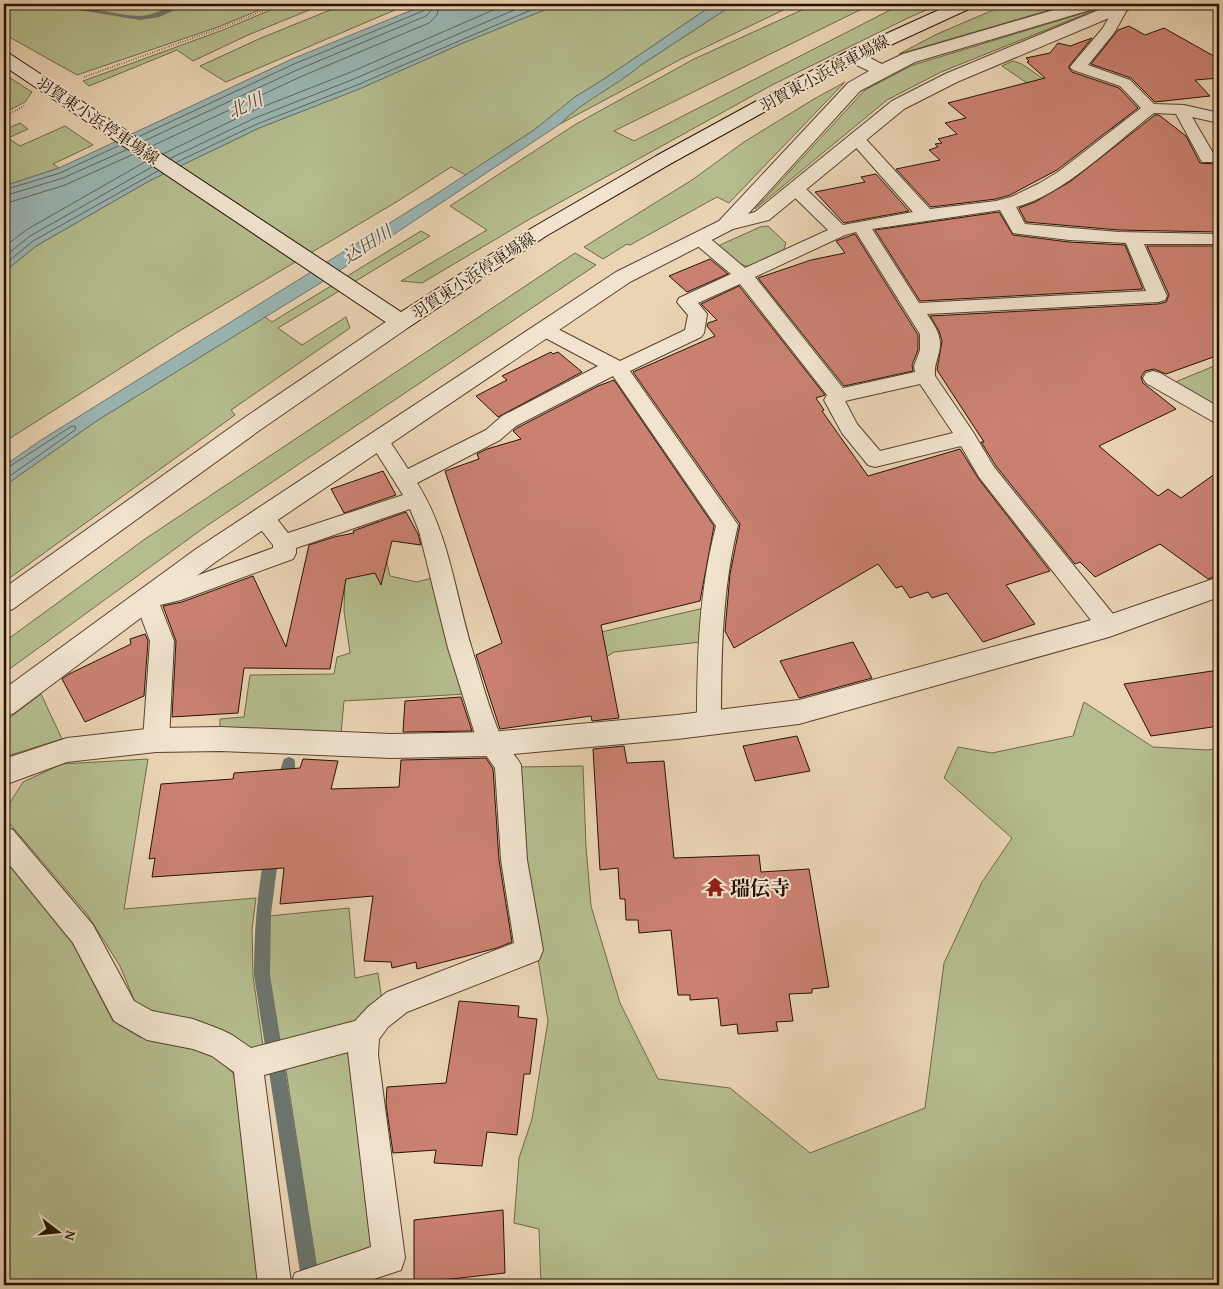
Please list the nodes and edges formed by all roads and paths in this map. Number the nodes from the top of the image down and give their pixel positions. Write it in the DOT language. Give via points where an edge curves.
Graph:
graph roads {
  1 [pos="280,4"];
  2 [pos="965,4"];
  3 [pos="1092,4"];
  4 [pos="1122,5"];
  5 [pos="852,56"];
  6 [pos="4,58"];
  7 [pos="882,71"];
  8 [pos="62,96"];
  9 [pos="1150,108"];
  10 [pos="1184,110"];
  11 [pos="1219,118"];
  12 [pos="857,139"];
  13 [pos="1208,158"];
  14 [pos="796,189"];
  15 [pos="1005,203"];
  16 [pos="926,215"];
  17 [pos="726,224"];
  18 [pos="861,226"];
  19 [pos="839,231"];
  20 [pos="700,239"];
  21 [pos="1133,239"];
  22 [pos="1219,239"];
  23 [pos="744,276"];
  24 [pos="914,309"];
  25 [pos="401,322"];
  26 [pos="542,329"];
  27 [pos="618,368"];
  28 [pos="925,376"];
  29 [pos="1153,378"];
  30 [pos="838,396"];
  31 [pos="1219,416"];
  32 [pos="966,437"];
  33 [pos="378,439"];
  34 [pos="410,490"];
  35 [pos="262,517"];
  36 [pos="284,543"];
  37 [pos="1219,587"];
  38 [pos="146,598"];
  39 [pos="4,602"];
  40 [pos="1109,626"];
  41 [pos="4,705"];
  42 [pos="709,723"];
  43 [pos="156,740"];
  44 [pos="491,744"];
  45 [pos="4,772"];
  46 [pos="4,838"];
  47 [pos="364,1033"];
  48 [pos="266,1059"];
  49 [pos="320,1281"];
  50 [pos="275,1285"];
  1 -- 8 [label="path" via="80,79"];
  2 -- 5 [label="street, 羽賀東小浜停車場線"];
  3 -- 7 [label="street" via="909,58"];
  4 -- 9 [label="lane" via="1109,30 1078,67 1125,83"];
  4 -- 12 [label="street" via="951,78 898,105"];
  5 -- 7 [label="street"];
  5 -- 25 [label="street, 羽賀東小浜停車場線" via="548,227"];
  6 -- 8 [label="street, 羽賀東小浜停車場線"];
  7 -- 17 [label="street" via="854,87"];
  8 -- 25 [label="street, 羽賀東小浜停車場線"];
  9 -- 10 [label="lane"];
  9 -- 15 [label="lane" via="1064,176 1017,201"];
  10 -- 11 [label="lane"];
  10 -- 13 [label="lane" via="1184,117"];
  12 -- 14 [label="street"];
  12 -- 16 [label="lane"];
  14 -- 17 [label="street" via="762,216"];
  14 -- 19 [label="lane"];
  15 -- 16 [label="lane"];
  15 -- 21 [label="lane" via="1019,229"];
  16 -- 18 [label="lane"];
  17 -- 20 [label="street"];
  18 -- 19 [label="lane"];
  18 -- 24 [label="lane"];
  19 -- 23 [label="lane"];
  20 -- 23 [label="lane"];
  20 -- 26 [label="street" via="623,277"];
  21 -- 22 [label="lane"];
  21 -- 24 [label="lane" via="1158,296"];
  23 -- 27 [label="lane" via="686,302 698,314 694,334"];
  23 -- 30 [label="lane"];
  24 -- 28 [label="lane" via="930,334"];
  25 -- 39 [label="street" via="252,424"];
  26 -- 27 [label="lane"];
  26 -- 33 [label="street"];
  27 -- 34 [label="lane" via="604,371 509,421"];
  27 -- 42 [label="lane" via="727,525 718,557 709,647"];
  28 -- 30 [label="lane"];
  28 -- 32 [label="lane"];
  29 -- 31 [label="lane"];
  30 -- 32 [label="lane" via="834,400 849,428 875,460"];
  32 -- 40 [label="lane" via="986,472"];
  33 -- 34 [label="lane"];
  33 -- 35 [label="street"];
  34 -- 36 [label="lane"];
  34 -- 44 [label="lane" via="430,532 460,648"];
  35 -- 36 [label="lane"];
  35 -- 38 [label="street"];
  36 -- 38 [label="lane" via="285,554 173,594"];
  37 -- 40 [label="street"];
  38 -- 41 [label="street"];
  38 -- 43 [label="lane" via="162,641"];
  40 -- 42 [label="street" via="799,712"];
  42 -- 44 [label="street"];
  43 -- 44 [label="street" via="221,739 390,746"];
  43 -- 45 [label="street" via="67,750"];
  44 -- 47 [label="lane" via="508,765 514,860 529,950 397,1002"];
  46 -- 48 [label="lane" via="83,934 124,1011 147,1025 193,1034"];
  47 -- 48 [label="lane"];
  47 -- 49 [label="lane" via="363,1055 389,1258"];
  48 -- 50 [label="lane"];
}
